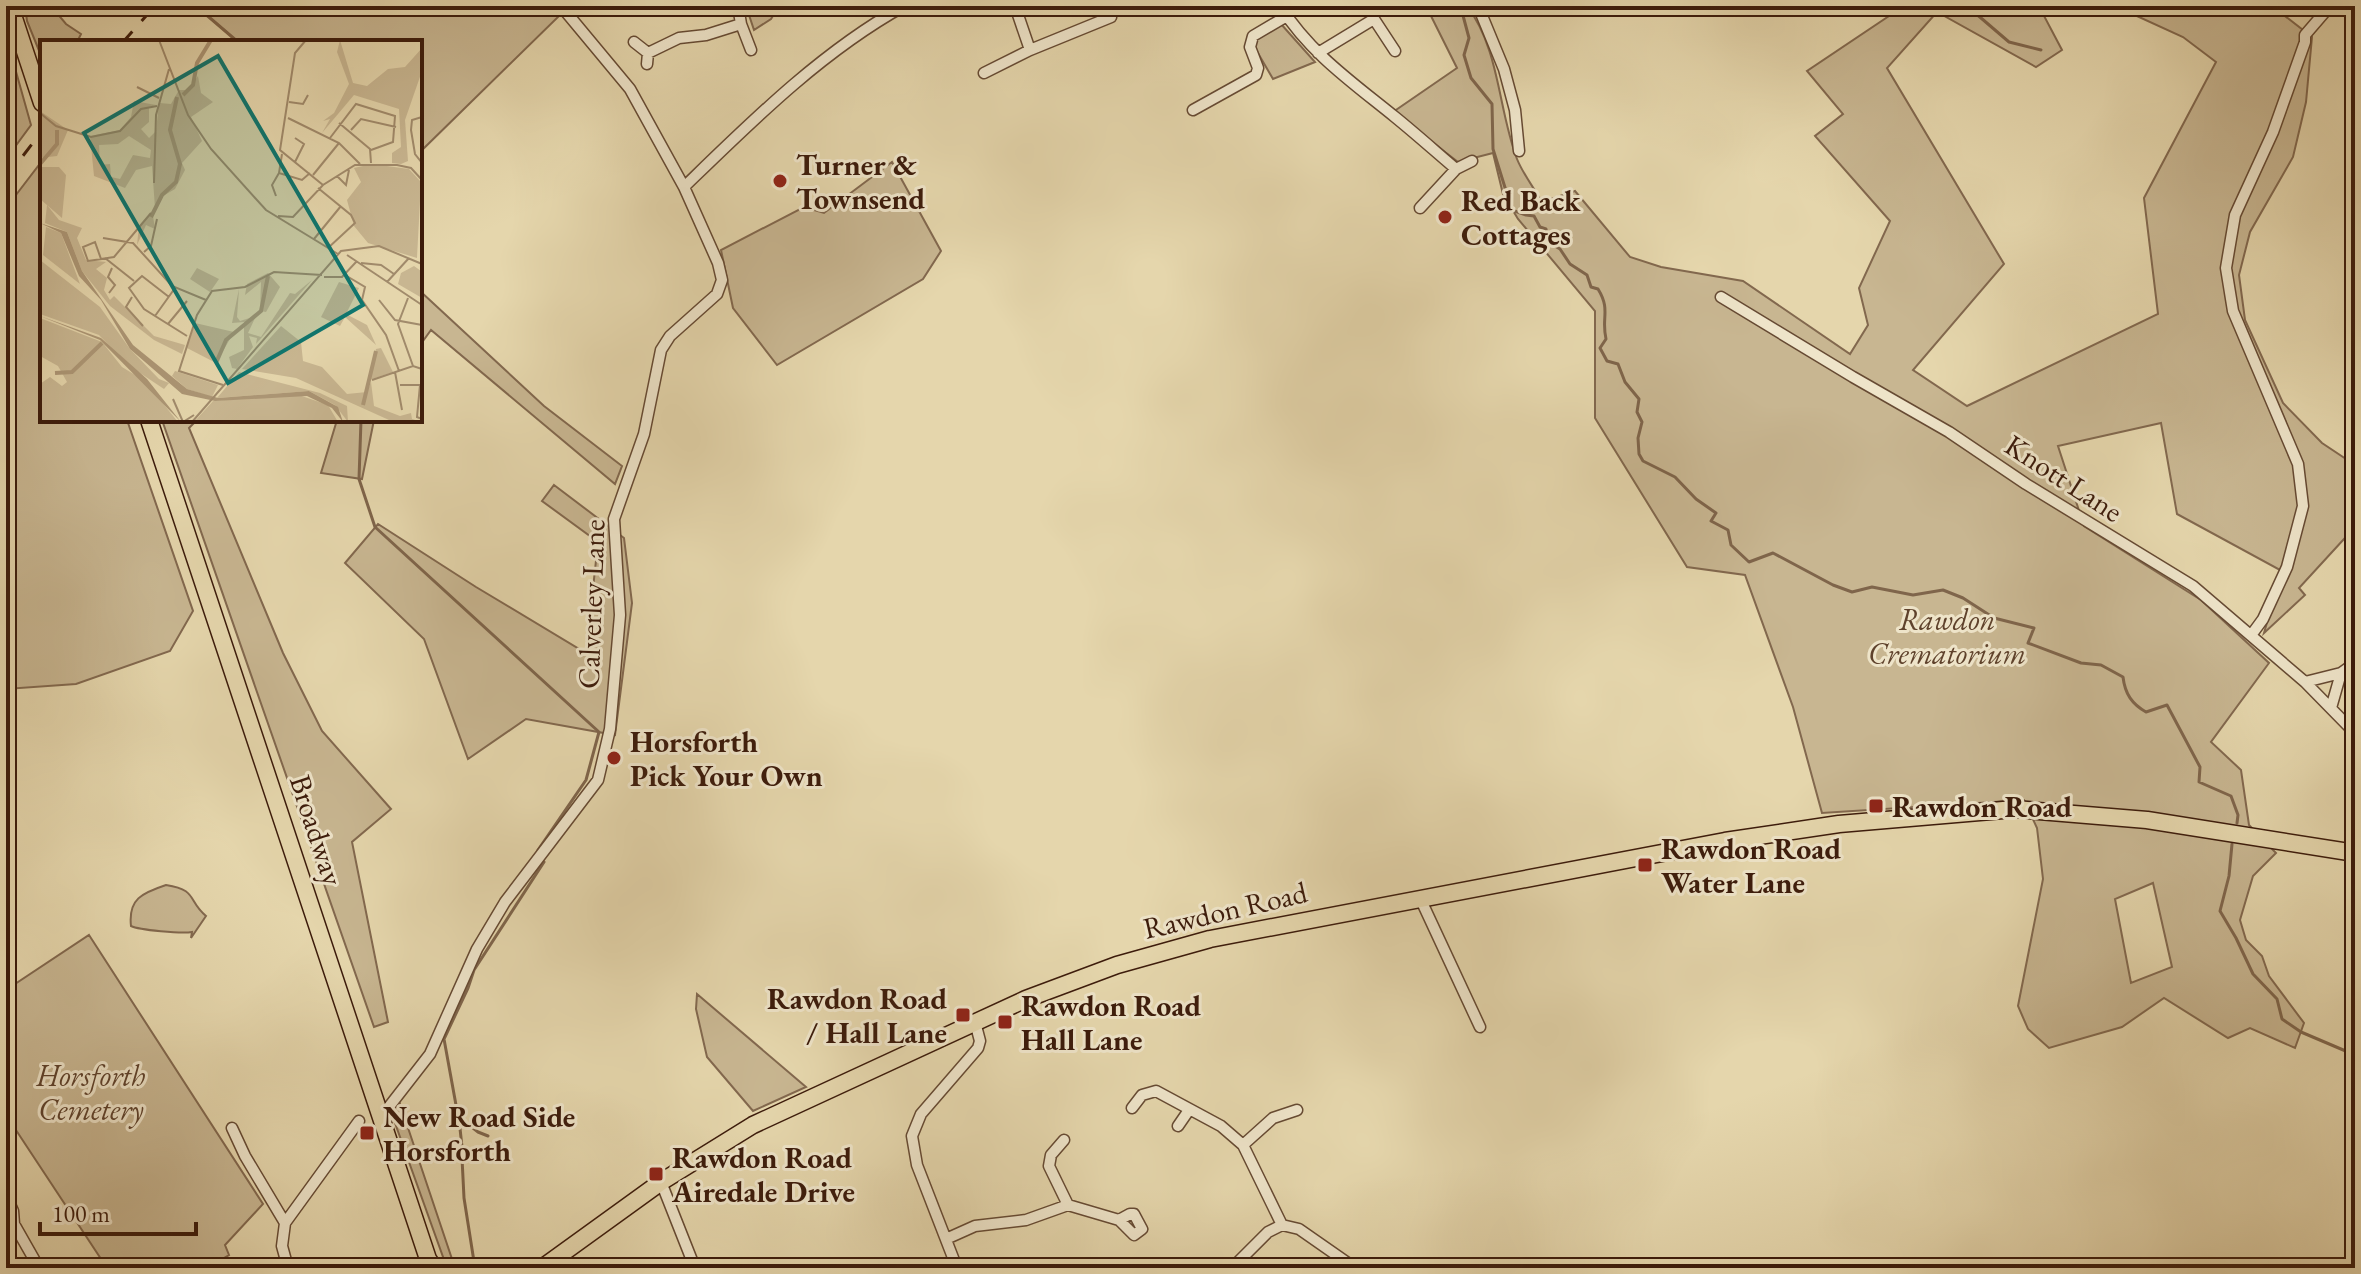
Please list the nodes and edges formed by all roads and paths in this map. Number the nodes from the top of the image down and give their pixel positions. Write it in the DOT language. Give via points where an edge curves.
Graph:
graph roads {
  1 [pos="10,6"];
  2 [pos="561,6"];
  3 [pos="738,6"];
  4 [pos="904,6"];
  5 [pos="1015,6"];
  6 [pos="1280,6"];
  7 [pos="1478,6"];
  8 [pos="2330,6"];
  9 [pos="888,10"];
  10 [pos="1287,16"];
  11 [pos="1111,17"];
  12 [pos="741,24"];
  13 [pos="634,42"];
  14 [pos="751,50"];
  15 [pos="1030,50"];
  16 [pos="1395,51"];
  17 [pos="1318,53"];
  18 [pos="984,73"];
  19 [pos="40,96"];
  20 [pos="1193,110"];
  21 [pos="1519,151"];
  22 [pos="1472,161"];
  23 [pos="1456,169"];
  24 [pos="684,187"];
  25 [pos="1420,208"];
  26 [pos="1721,297"];
  27 [pos="150,422"];
  28 [pos="2252,634"];
  29 [pos="2355,663"];
  30 [pos="2341,673"];
  31 [pos="2305,682"];
  32 [pos="2331,708"];
  33 [pos="2355,733"];
  34 [pos="2355,853"];
  35 [pos="1420,898"];
  36 [pos="975,1022"];
  37 [pos="1480,1027"];
  38 [pos="1132,1108"];
  39 [pos="1189,1110"];
  40 [pos="1297,1110"];
  41 [pos="381,1117"];
  42 [pos="359,1121"];
  43 [pos="1178,1126"];
  44 [pos="232,1128"];
  45 [pos="1064,1140"];
  46 [pos="1243,1145"];
  47 [pos="661,1182"];
  48 [pos="6,1195"];
  49 [pos="1068,1205"];
  50 [pos="1119,1220"];
  51 [pos="285,1223"];
  52 [pos="1282,1225"];
  53 [pos="946,1239"];
  54 [pos="430,1265"];
  55 [pos="547,1267"];
  56 [pos="39,1268"];
  57 [pos="288,1268"];
  58 [pos="695,1268"];
  59 [pos="957,1268"];
  60 [pos="1232,1268"];
  61 [pos="1355,1268"];
  1 -- 19 [label="main road"];
  2 -- 24 [label="street, Calverley Lane" via="630,89"];
  3 -- 12 [label="street"];
  4 -- 9 [label="street"];
  5 -- 15 [label="street"];
  6 -- 10 [label="street"];
  7 -- 21 [label="street" via="1508,82"];
  8 -- 28 [label="street" via="2305,35 2273,132 2235,215 2226,268 2233,311 2298,464 2303,506 2287,567"];
  9 -- 24 [label="street" via="750,122"];
  10 -- 17 [label="street"];
  10 -- 20 [label="street" via="1253,36 1256,75"];
  11 -- 15 [label="street"];
  12 -- 13 [label="street" via="679,38 648,58"];
  12 -- 14 [label="street"];
  15 -- 18 [label="street"];
  16 -- 17 [label="street" via="1374,19"];
  17 -- 23 [label="street"];
  22 -- 23 [label="street"];
  23 -- 25 [label="street"];
  24 -- 41 [label="street, Calverley Lane" via="722,280 717,294 661,350 644,434 614,519 620,615 610,729 598,780 505,902 477,949 430,1054"];
  26 -- 28 [label="street, Knott Lane" via="2193,586"];
  27 -- 41 [label="main road, Broadway"];
  28 -- 31 [label="street, Knott Lane"];
  29 -- 30 [label="street"];
  30 -- 31 [label="street"];
  30 -- 32 [label="street"];
  31 -- 32 [label="street, Knott Lane"];
  32 -- 33 [label="street, Knott Lane"];
  34 -- 35 [label="main road, Rawdon Road" via="2147,820 2015,809 1725,841"];
  35 -- 36 [label="main road, Rawdon Road" via="1155,953 1075,979"];
  35 -- 37 [label="street"];
  36 -- 47 [label="main road, Rawdon Road" via="753,1125"];
  36 -- 53 [label="street" via="978,1048 921,1114 912,1136 917,1165"];
  38 -- 39 [label="street" via="1152,1091"];
  39 -- 43 [label="street"];
  39 -- 46 [label="street"];
  40 -- 46 [label="street" via="1273,1118"];
  41 -- 54 [label="main road, Broadway"];
  42 -- 51 [label="street"];
  44 -- 51 [label="street"];
  45 -- 49 [label="street" via="1049,1166"];
  46 -- 52 [label="street"];
  47 -- 55 [label="main road, Rawdon Road"];
  47 -- 58 [label="street"];
  48 -- 56 [label="street" via="14,1224"];
  49 -- 50 [label="street"];
  49 -- 53 [label="street" via="1026,1220 975,1226"];
  51 -- 57 [label="street" via="282,1246"];
  52 -- 60 [label="street"];
  52 -- 61 [label="street" via="1299,1229"];
  53 -- 59 [label="street"];
}
